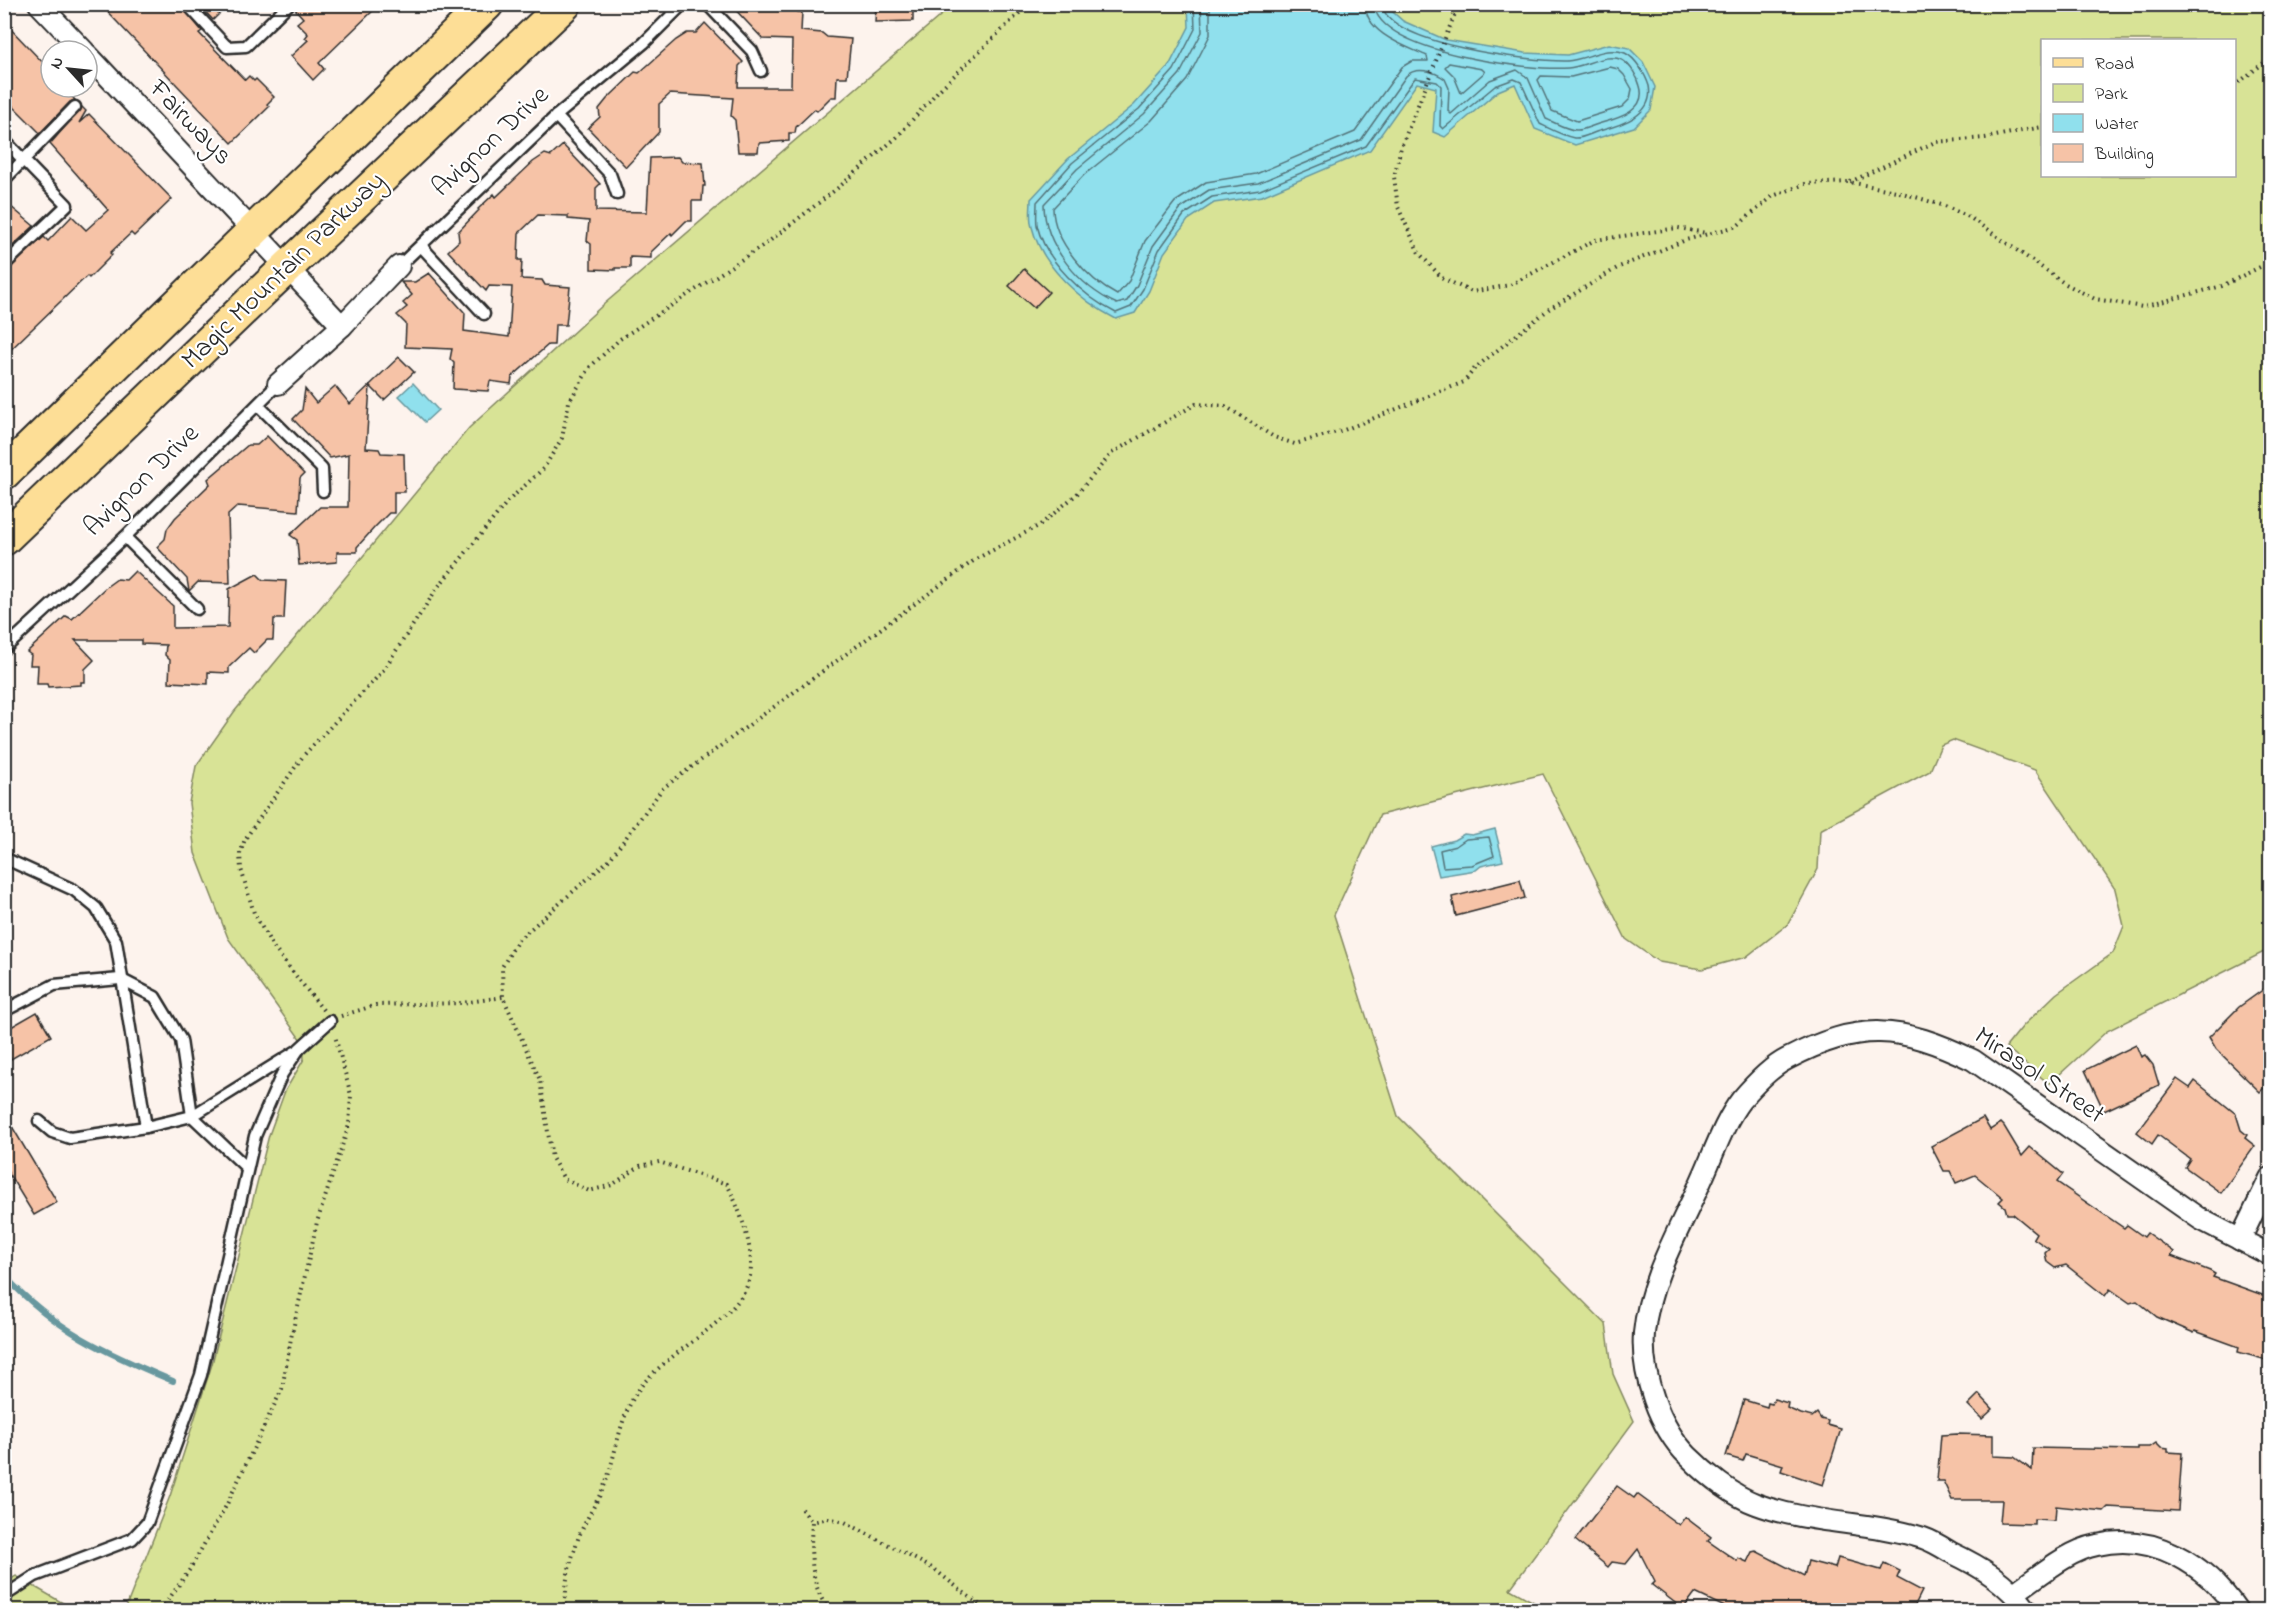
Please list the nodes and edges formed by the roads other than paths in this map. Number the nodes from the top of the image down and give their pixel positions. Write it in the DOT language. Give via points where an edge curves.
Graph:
graph roads {
  1 [pos="39,4"];
  2 [pos="187,4"];
  3 [pos="289,4"];
  4 [pos="488,4"];
  5 [pos="565,4"];
  6 [pos="682,4"];
  7 [pos="707,4"];
  8 [pos="73,39"];
  9 [pos="99,67"];
  10 [pos="761,71"];
  11 [pos="75,107"];
  12 [pos="556,116"];
  13 [pos="4,140"];
  14 [pos="26,160"];
  15 [pos="4,180"];
  16 [pos="616,194"];
  17 [pos="253,230"];
  18 [pos="421,246"];
  19 [pos="4,265"];
  20 [pos="399,266"];
  21 [pos="287,267"];
  22 [pos="484,314"];
  23 [pos="342,326"];
  24 [pos="278,384"];
  25 [pos="258,405"];
  26 [pos="4,473"];
  27 [pos="323,491"];
  28 [pos="125,537"];
  29 [pos="4,539"];
  30 [pos="197,609"];
  31 [pos="4,649"];
  32 [pos="4,858"];
  33 [pos="120,979"];
  34 [pos="4,1011"];
  35 [pos="330,1021"];
  36 [pos="299,1049"];
  37 [pos="192,1116"];
  38 [pos="39,1121"];
  39 [pos="146,1127"];
  40 [pos="246,1167"];
  41 [pos="2271,1178"];
  42 [pos="2240,1240"];
  43 [pos="2271,1255"];
  44 [pos="2014,1593"];
  45 [pos="4,1596"];
  46 [pos="2027,1611"];
  47 [pos="2236,1611"];
  1 -- 8 [label="street, Fairways"];
  2 -- 3 [label="lane" via="227,47 246,46"];
  4 -- 17 [label="main road, Magic Mountain Parkway"];
  5 -- 21 [label="main road, Magic Mountain Parkway"];
  6 -- 12 [label="lane, Avignon Drive" via="644,43"];
  7 -- 10 [label="lane" via="752,51"];
  9 -- 17 [label="street, Fairways"];
  11 -- 14 [label="lane"];
  12 -- 16 [label="lane" via="610,174"];
  12 -- 18 [label="lane, Avignon Drive"];
  13 -- 14 [label="lane"];
  14 -- 15 [label="lane"];
  14 -- 19 [label="lane" via="67,205"];
  17 -- 21 [label="street"];
  17 -- 26 [label="main road, Magic Mountain Parkway"];
  18 -- 20 [label="lane, Avignon Drive"];
  18 -- 22 [label="lane"];
  20 -- 23 [label="street, Avignon Drive"];
  21 -- 23 [label="street"];
  21 -- 29 [label="main road, Magic Mountain Parkway"];
  23 -- 24 [label="street, Avignon Drive"];
  24 -- 25 [label="lane, Avignon Drive"];
  25 -- 27 [label="lane" via="322,469"];
  25 -- 28 [label="lane, Avignon Drive"];
  28 -- 30 [label="lane"];
  28 -- 31 [label="lane, Avignon Drive"];
  32 -- 33 [label="lane" via="74,890 96,908 116,941"];
  33 -- 34 [label="lane" via="54,985"];
  33 -- 37 [label="lane" via="155,997 181,1040"];
  33 -- 39 [label="lane"];
  35 -- 36 [label="lane"];
  36 -- 37 [label="lane"];
  36 -- 40 [label="lane" via="282,1074"];
  37 -- 39 [label="lane"];
  37 -- 40 [label="lane"];
  38 -- 39 [label="lane" via="52,1132 70,1138"];
  40 -- 45 [label="lane" via="201,1375 147,1523 132,1539 35,1576"];
  41 -- 42 [label="street"];
  42 -- 43 [label="street, Mirasol Street"];
  42 -- 44 [label="street, Mirasol Street" via="2200,1219 1973,1060 1938,1043 1896,1031 1830,1040 1779,1063 1740,1101 1654,1288 1644,1334 1647,1374 1663,1422 1687,1455 1715,1480 1752,1503 1778,1512 1923,1538 1988,1570"];
  44 -- 46 [label="street, Mirasol Street"];
  44 -- 47 [label="street" via="2061,1561 2095,1545 2134,1541 2167,1549 2198,1569 2226,1595"];
}
